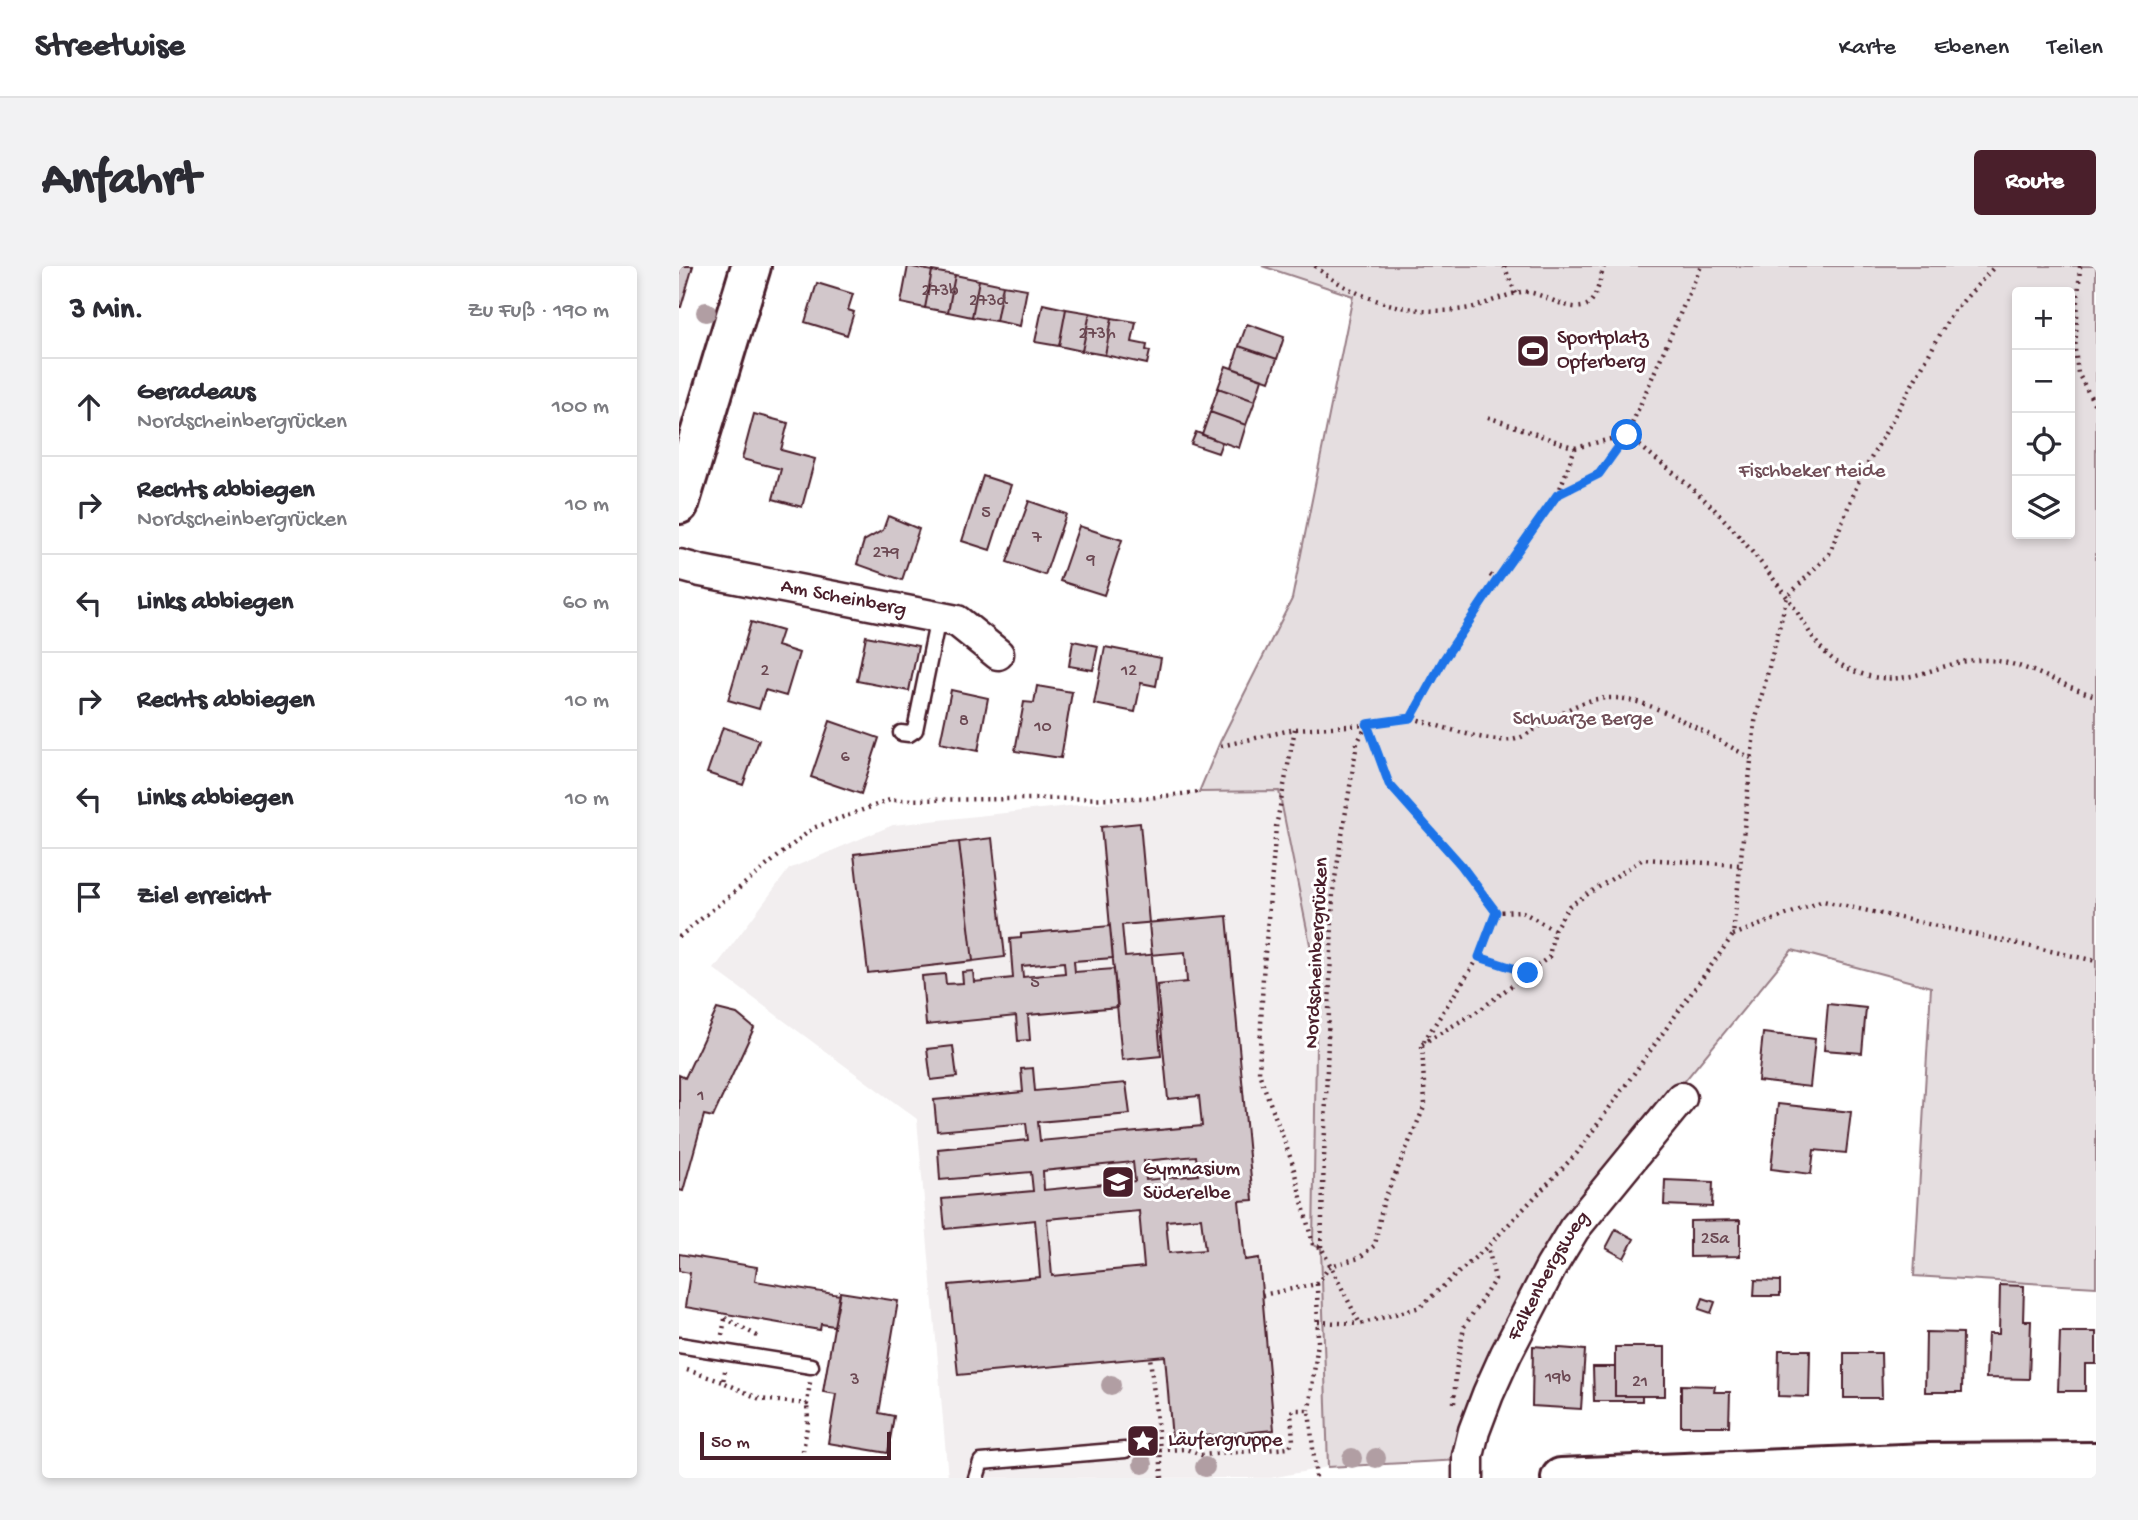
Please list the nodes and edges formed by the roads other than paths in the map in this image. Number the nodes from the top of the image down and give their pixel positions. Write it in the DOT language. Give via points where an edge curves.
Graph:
graph roads {
  1 [pos="751,266"];
  2 [pos="679,504"];
  3 [pos="679,565"];
  4 [pos="938,618"];
  5 [pos="998,654"];
  6 [pos="901,733"];
  7 [pos="1681,1098"];
  8 [pos="679,1345"];
  9 [pos="811,1366"];
  10 [pos="1125,1450"];
  11 [pos="2096,1462"];
  12 [pos="976,1478"];
  13 [pos="1468,1478"];
  14 [pos="1561,1478"];
  1 -- 2 [label="street"];
  3 -- 4 [label="street, Am Scheinberg"];
  4 -- 5 [label="street, Am Scheinberg" via="957,621"];
  4 -- 6 [label="lane" via="915,730"];
  7 -- 13 [label="street, Falkenbergsweg" via="1574,1229 1551,1267 1506,1354 1474,1431"];
  8 -- 9 [label="lane"];
  10 -- 12 [label="lane" via="981,1462"];
  11 -- 14 [label="street" via="1927,1463"];
}
